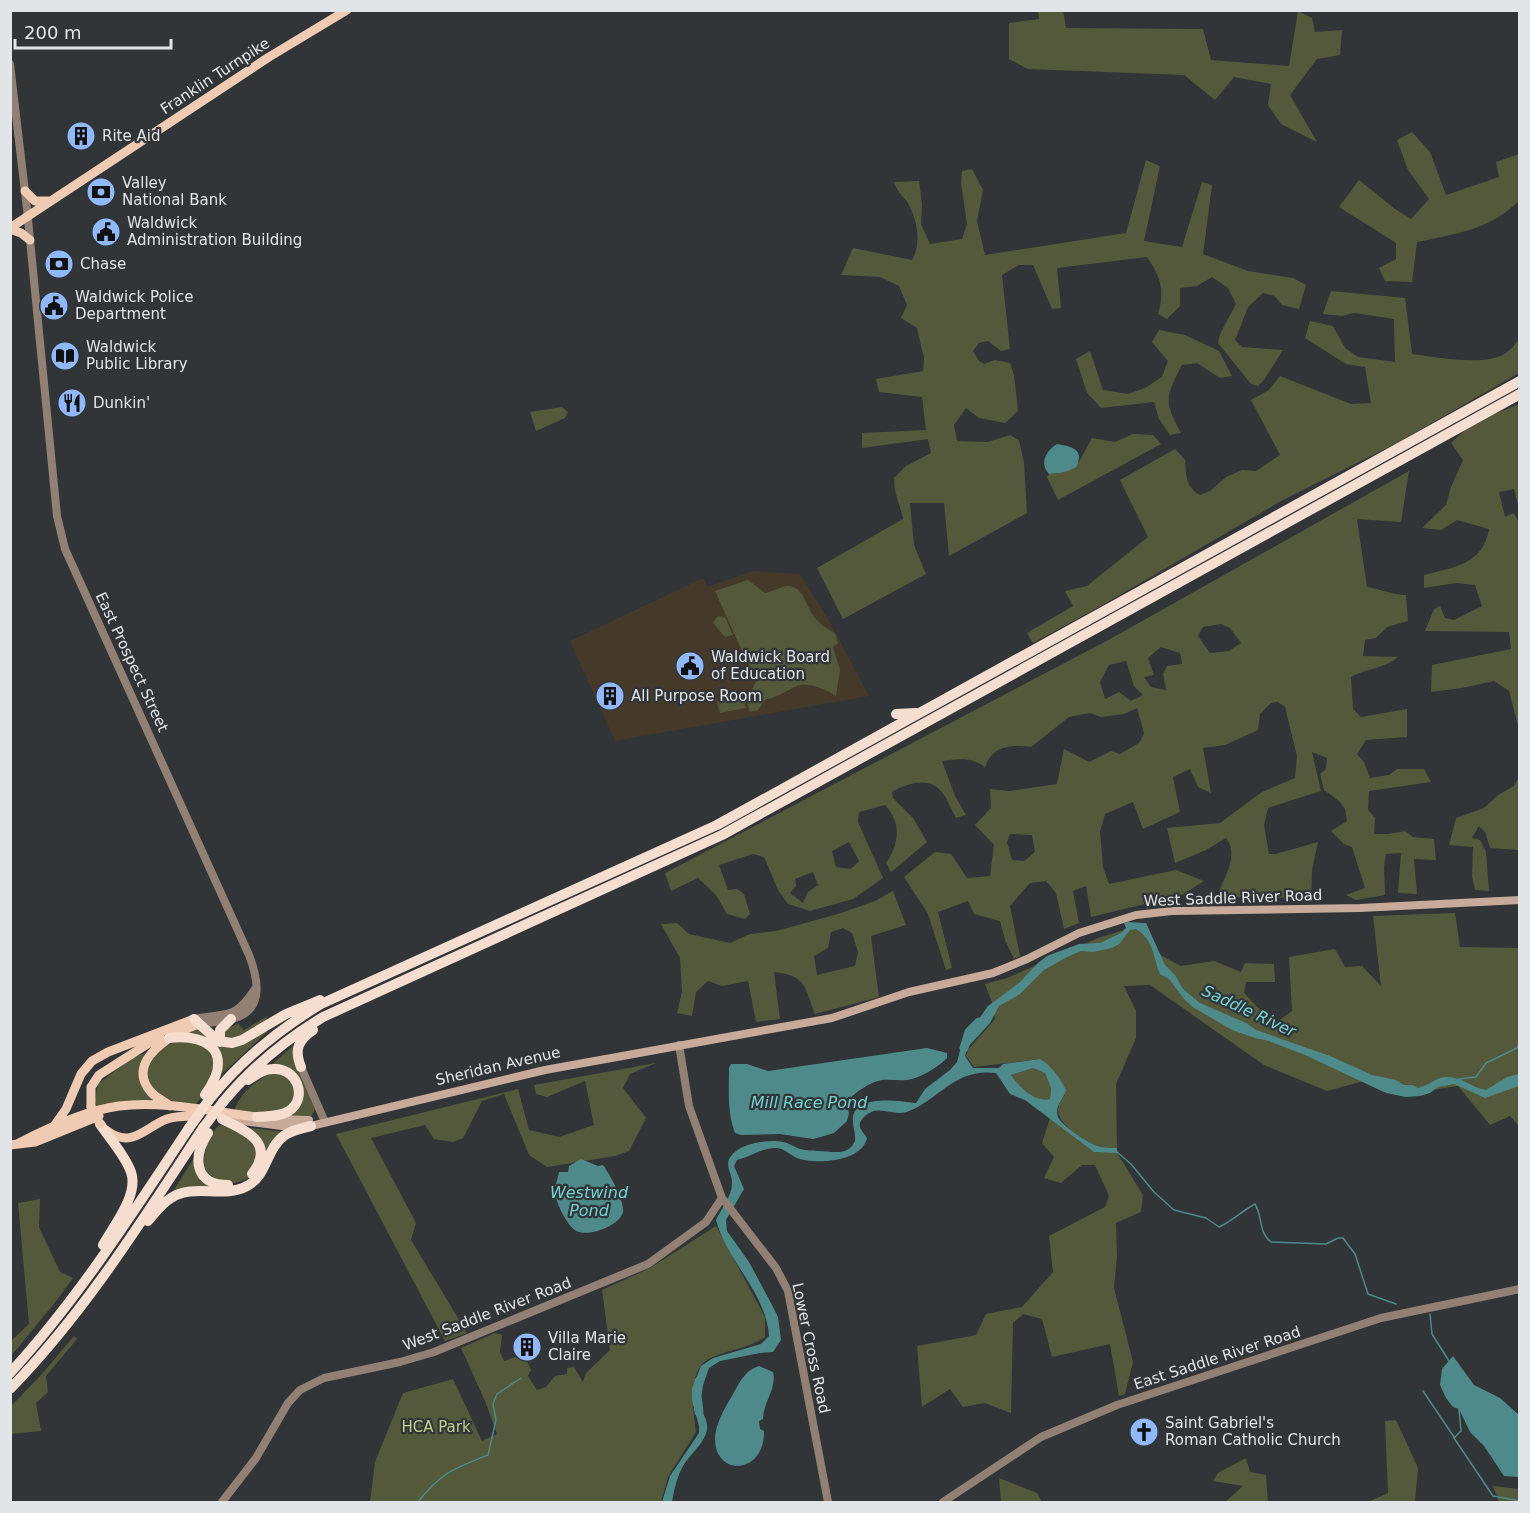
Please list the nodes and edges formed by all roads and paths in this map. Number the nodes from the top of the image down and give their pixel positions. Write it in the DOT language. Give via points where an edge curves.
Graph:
graph roads {
  1 [pos="347,10"];
  2 [pos="10,64"];
  3 [pos="25,191"];
  4 [pos="52,201"];
  5 [pos="28,217"];
  6 [pos="10,229"];
  7 [pos="30,240"];
  8 [pos="1520,381"];
  9 [pos="1520,394"];
  10 [pos="919,713"];
  11 [pos="896,714"];
  12 [pos="883,723"];
  13 [pos="871,740"];
  14 [pos="1520,900"];
  15 [pos="256,988"];
  16 [pos="332,998"];
  17 [pos="358,1000"];
  18 [pos="231,1019"];
  19 [pos="197,1022"];
  20 [pos="174,1027"];
  21 [pos="169,1038"];
  22 [pos="220,1042"];
  23 [pos="679,1045"];
  24 [pos="301,1067"];
  25 [pos="235,1088"];
  26 [pos="70,1099"];
  27 [pos="206,1099"];
  28 [pos="172,1107"];
  29 [pos="195,1116"];
  30 [pos="257,1118"];
  31 [pos="222,1119"];
  32 [pos="325,1122"];
  33 [pos="75,1123"];
  34 [pos="100,1124"];
  35 [pos="311,1126"];
  36 [pos="51,1129"];
  37 [pos="207,1129"];
  38 [pos="15,1144"];
  39 [pos="723,1200"];
  40 [pos="125,1245"];
  41 [pos="82,1286"];
  42 [pos="1520,1289"];
  43 [pos="10,1373"];
  44 [pos="10,1389"];
  45 [pos="222,1503"];
  46 [pos="828,1503"];
  47 [pos="943,1503"];
  1 -- 4 [label="main road, Franklin Turnpike"];
  2 -- 3 [label="street, East Prospect Street"];
  3 -- 4 [label="main road" via="39,202"];
  3 -- 5 [label="street, East Prospect Street"];
  4 -- 5 [label="main road, Franklin Turnpike"];
  5 -- 6 [label="main road, Franklin Turnpike"];
  5 -- 7 [label="street, East Prospect Street"];
  6 -- 7 [label="main road"];
  7 -- 15 [label="street, East Prospect Street" via="57,516 65,549 249,955"];
  8 -- 10 [label="highway"];
  9 -- 17 [label="highway" via="722,835"];
  10 -- 11 [label="highway"];
  10 -- 13 [label="highway"];
  12 -- 13 [label="highway"];
  13 -- 16 [label="highway" via="699,833"];
  14 -- 23 [label="main road, West Saddle River Road" via="1136,915 1079,933 993,973 909,992 832,1018"];
  15 -- 18 [label="street" via="251,1007"];
  15 -- 19 [label="street" via="237,1010"];
  16 -- 22 [label="highway" via="294,1010 239,1041"];
  16 -- 27 [label="highway" via="271,1037"];
  17 -- 24 [label="highway" via="303,1039 297,1052"];
  17 -- 25 [label="highway" via="292,1037"];
  18 -- 19 [label="street"];
  18 -- 22 [label="highway" via="220,1030"];
  19 -- 20 [label="main road"];
  19 -- 21 [label="main road"];
  19 -- 22 [label="highway"];
  20 -- 26 [label="main road" via="96,1059 81,1074"];
  20 -- 34 [label="main road, bridge" via="99,1075 91,1087 91,1107"];
  21 -- 27 [label="highway" via="196,1037 207,1042 215,1053 217,1072"];
  21 -- 28 [label="main road" via="150,1056 144,1075 151,1092"];
  23 -- 32 [label="main road, Sheridan Avenue" via="545,1070"];
  23 -- 39 [label="street, Lower Cross Road" via="688,1106"];
  24 -- 32 [label="street"];
  25 -- 30 [label="highway" via="272,1069 286,1071 295,1079 299,1096 292,1109"];
  25 -- 37 [label="highway, bridge"];
  26 -- 33 [label="main road"];
  26 -- 36 [label="main road"];
  27 -- 41 [label="highway, bridge"];
  28 -- 30 [label="main road, Sheridan Avenue"];
  28 -- 33 [label="main road, Sheridan Avenue" via="118,1106 94,1112"];
  29 -- 31 [label="main road, Sheridan Avenue"];
  29 -- 33 [label="main road, Sheridan Avenue" via="128,1110"];
  29 -- 34 [label="main road" via="169,1118 130,1137 114,1135"];
  30 -- 32 [label="main road, Sheridan Avenue"];
  31 -- 35 [label="main road, Sheridan Avenue"];
  31 -- 37 [label="highway" via="249,1132 259,1148 259,1160 251,1175 241,1182 213,1184 204,1177 198,1167 198,1156"];
  32 -- 35 [label="main road, Sheridan Avenue"];
  33 -- 36 [label="main road, Sheridan Avenue"];
  33 -- 38 [label="main road, Sheridan Avenue" via="35,1142"];
  34 -- 41 [label="highway" via="130,1170 132,1190"];
  35 -- 40 [label="highway" via="280,1139 262,1173 250,1185 235,1191 191,1191 174,1196"];
  36 -- 38 [label="main road, Sheridan Avenue"];
  37 -- 40 [label="highway"];
  39 -- 45 [label="street, West Saddle River Road" via="706,1222 648,1264 434,1352 308,1385 288,1403"];
  39 -- 46 [label="street, Lower Cross Road" via="776,1268 788,1291"];
  40 -- 44 [label="highway" via="64,1329"];
  41 -- 43 [label="highway"];
  42 -- 47 [label="street, East Saddle River Road" via="1381,1318 1117,1405 1041,1437"];
}
